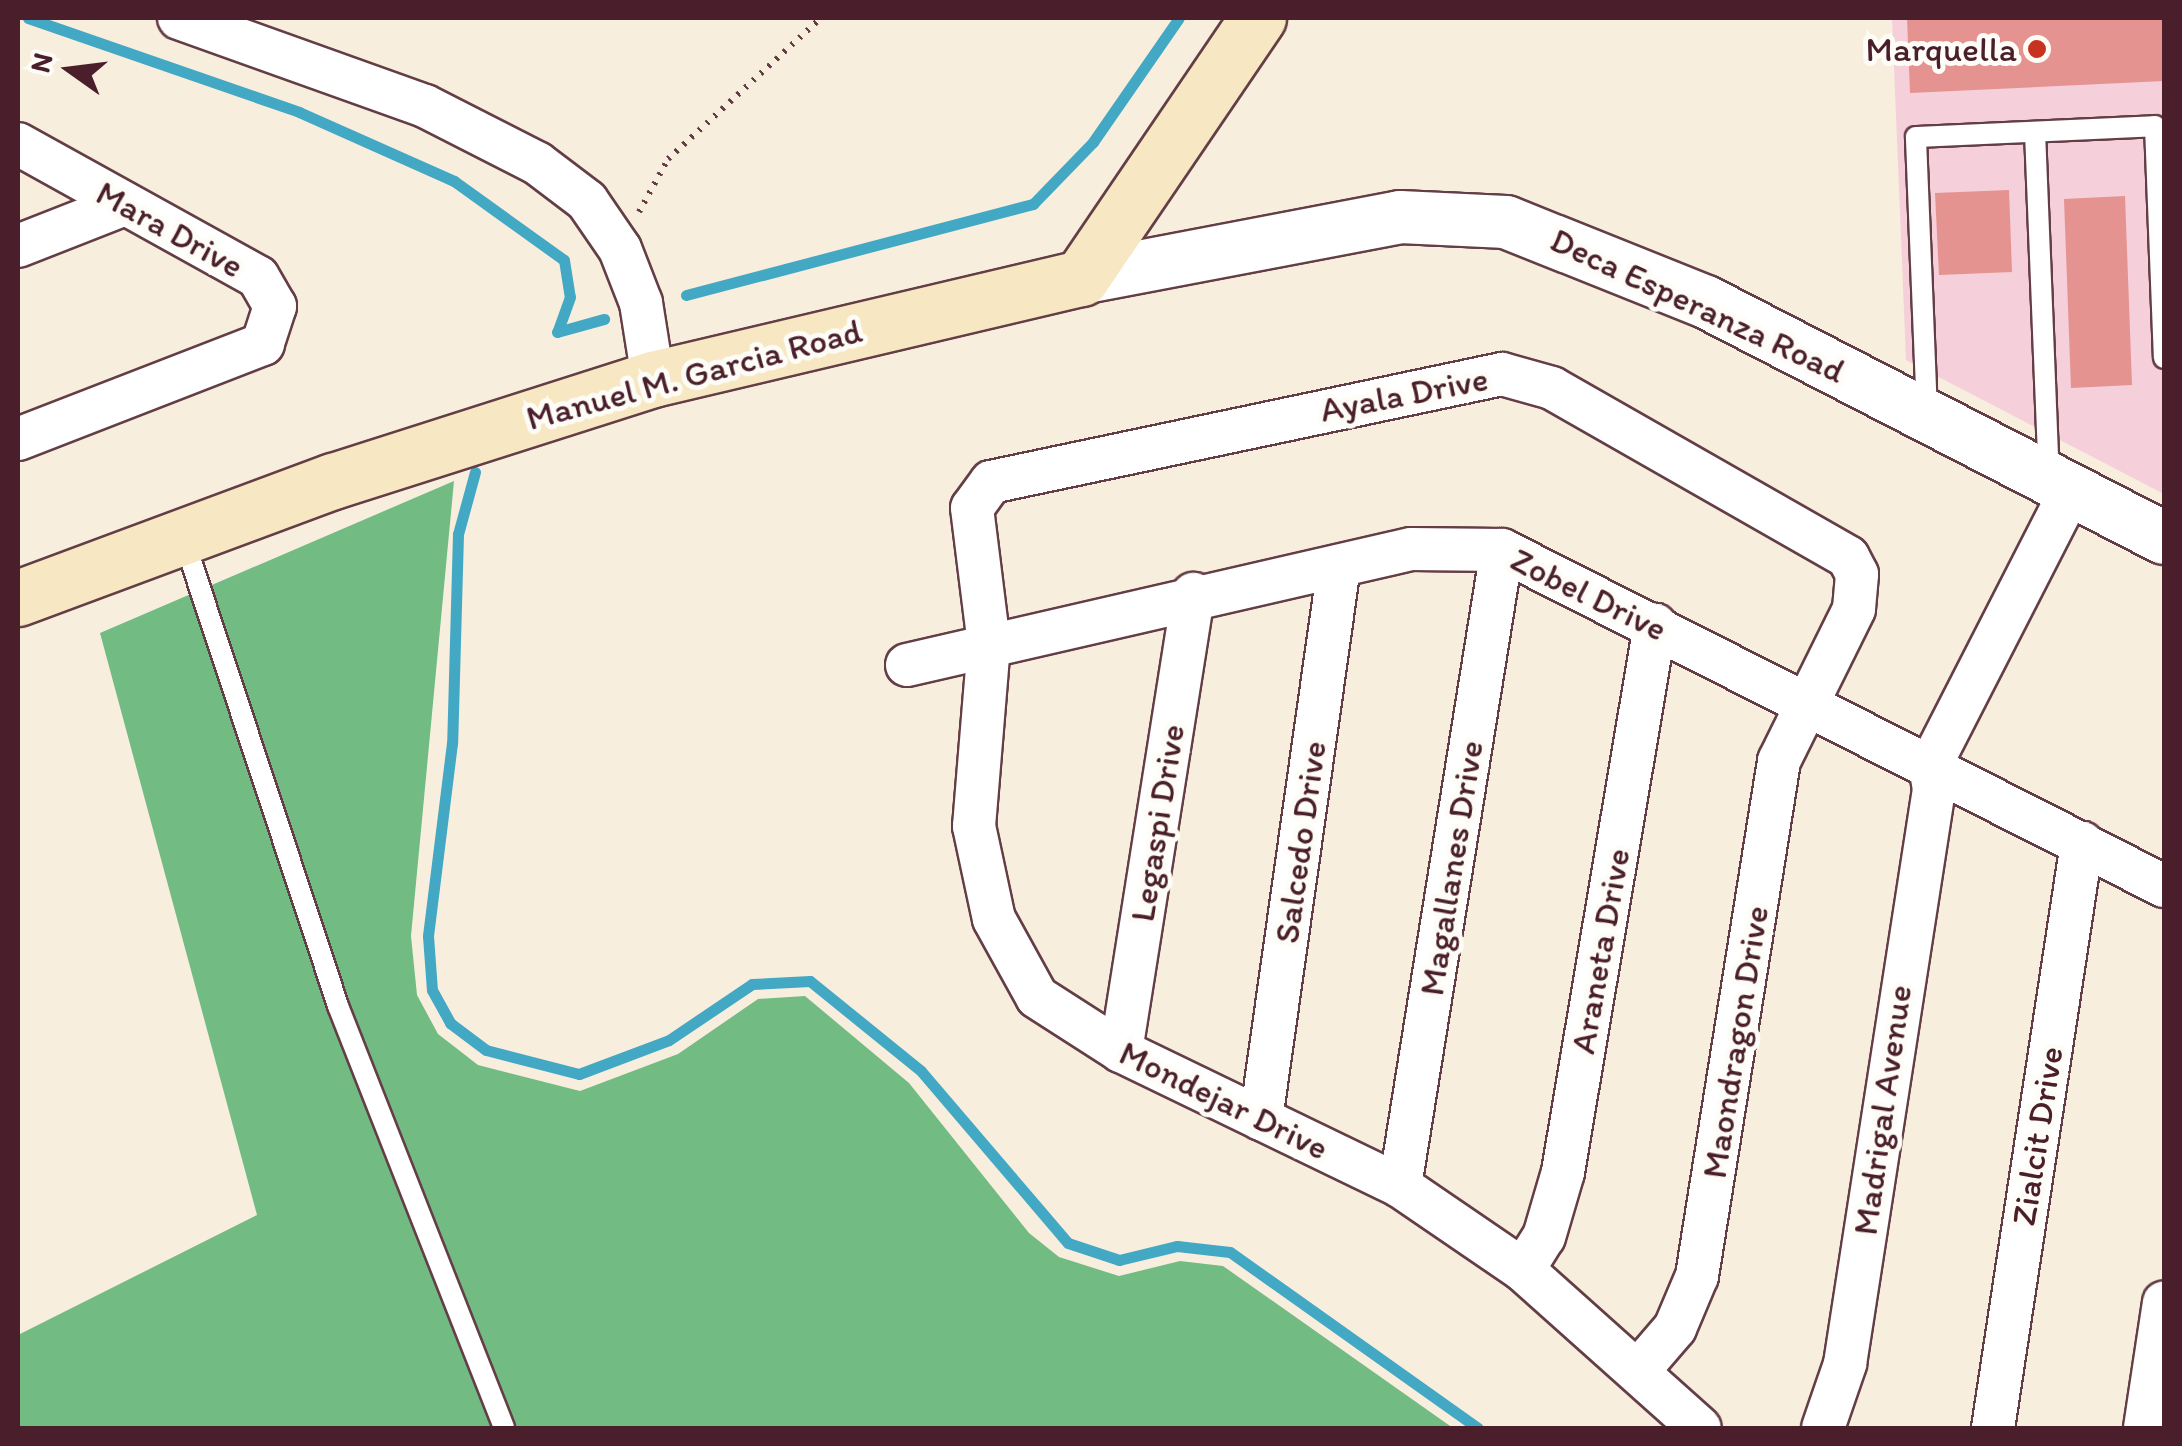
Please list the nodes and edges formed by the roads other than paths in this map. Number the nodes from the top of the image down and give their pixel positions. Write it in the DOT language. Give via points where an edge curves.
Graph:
graph roads {
  1 [pos="179,18"];
  2 [pos="1258,18"];
  3 [pos="2035,132"];
  4 [pos="18,144"];
  5 [pos="126,204"];
  6 [pos="18,246"];
  7 [pos="1081,278"];
  8 [pos="2164,358"];
  9 [pos="653,379"];
  10 [pos="1927,415"];
  11 [pos="18,439"];
  12 [pos="2072,490"];
  13 [pos="182,534"];
  14 [pos="2164,538"];
  15 [pos="1502,550"];
  16 [pos="1339,566"];
  17 [pos="1194,594"];
  18 [pos="18,598"];
  19 [pos="1655,625"];
  20 [pos="989,644"];
  21 [pos="908,665"];
  22 [pos="1802,700"];
  23 [pos="1939,778"];
  24 [pos="2082,843"];
  25 [pos="2164,886"];
  26 [pos="1121,1051"];
  27 [pos="1260,1119"];
  28 [pos="1400,1186"];
  29 [pos="1523,1270"];
  30 [pos="2164,1302"];
  31 [pos="1638,1370"];
  32 [pos="504,1428"];
  33 [pos="1700,1428"];
  34 [pos="1824,1428"];
  35 [pos="1993,1428"];
  36 [pos="2145,1428"];
  1 -- 9 [label="street" via="425,106 537,162 587,201 620,249 642,303"];
  2 -- 7 [label="main road"];
  3 -- 8 [label="lane" via="2155,126"];
  3 -- 10 [label="lane" via="1916,137"];
  3 -- 12 [label="lane"];
  4 -- 5 [label="street, Mara Drive"];
  5 -- 6 [label="street"];
  5 -- 11 [label="street, Mara Drive" via="258,277 275,306 263,344"];
  7 -- 9 [label="main road, Manuel M. Garcia Road"];
  7 -- 10 [label="street, Deca Esperanza Road" via="1346,224 1462,214 1609,256"];
  9 -- 13 [label="main road, Manuel M. Garcia Road"];
  10 -- 12 [label="street, Deca Esperanza Road"];
  12 -- 14 [label="street, Deca Esperanza Road"];
  12 -- 23 [label="street, Madrigal Avenue" via="2004,650"];
  13 -- 18 [label="main road, Manuel M. Garcia Road"];
  13 -- 32 [label="lane" via="338,1006"];
  15 -- 16 [label="street, Zobel Drive" via="1442,546"];
  15 -- 19 [label="street, Zobel Drive"];
  15 -- 28 [label="street, Magallanes Drive"];
  16 -- 17 [label="street, Zobel Drive"];
  16 -- 27 [label="street, Salcedo Drive"];
  17 -- 20 [label="street, Zobel Drive"];
  17 -- 26 [label="street, Legaspi Drive"];
  19 -- 22 [label="street, Zobel Drive"];
  19 -- 29 [label="street, Araneta Drive" via="1563,1172 1544,1237"];
  20 -- 21 [label="street, Zobel Drive"];
  20 -- 22 [label="street, Ayala Drive" via="971,538 972,508 991,482 1502,374 1552,388 1848,557 1854,610"];
  20 -- 26 [label="street, Mondejar Drive" via="974,826 994,920 1036,997"];
  22 -- 23 [label="street, Zobel Drive"];
  22 -- 31 [label="street, Maondragon Drive" via="1779,761 1697,1276 1675,1328"];
  23 -- 24 [label="street, Zobel Drive"];
  23 -- 34 [label="street, Madrigal Avenue" via="1845,1364"];
  24 -- 25 [label="street, Zobel Drive"];
  24 -- 35 [label="street, Zialcit Drive"];
  26 -- 27 [label="street, Mondejar Drive"];
  27 -- 28 [label="street, Mondejar Drive"];
  28 -- 29 [label="street, Mondejar Drive"];
  29 -- 31 [label="street, Mondejar Drive"];
  30 -- 36 [label="street"];
  31 -- 33 [label="street, Mondejar Drive"];
}
